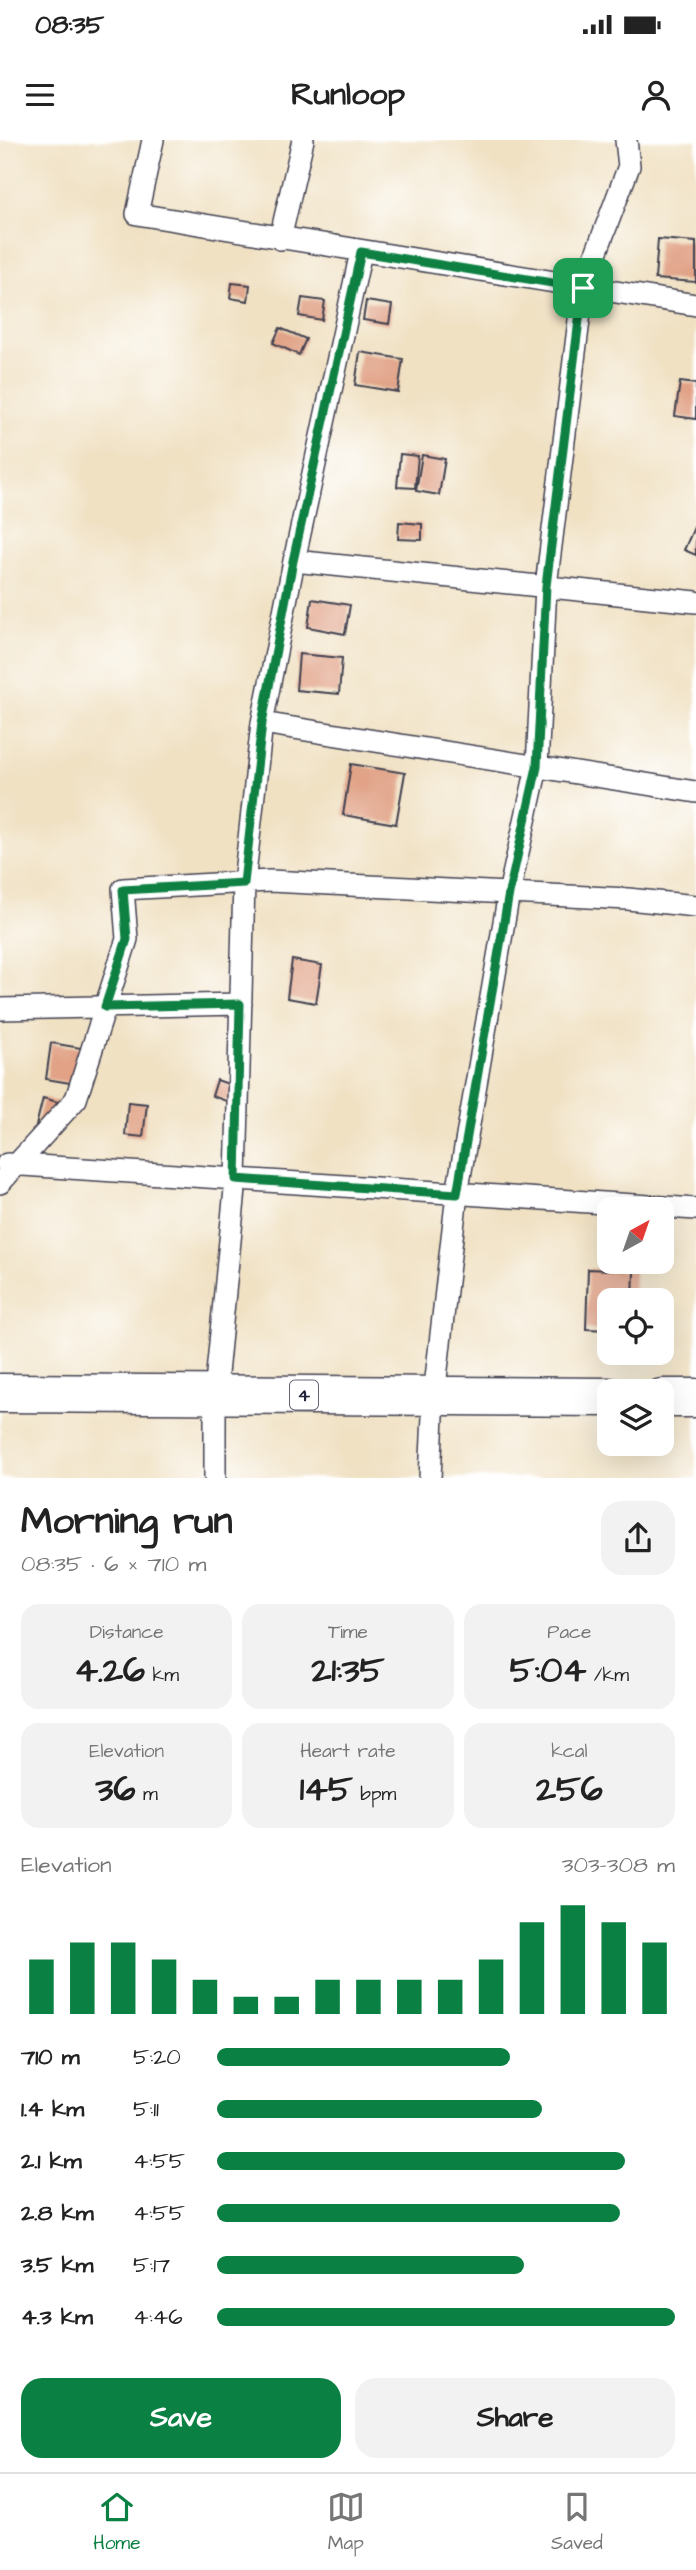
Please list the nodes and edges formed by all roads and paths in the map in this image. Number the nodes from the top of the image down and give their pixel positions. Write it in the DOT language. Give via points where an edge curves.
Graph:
graph roads {
  1 [pos="153,140"];
  2 [pos="303,140"];
  3 [pos="626,140"];
  4 [pos="280,239"];
  5 [pos="361,252"];
  6 [pos="583,288"];
  7 [pos="696,305"];
  8 [pos="293,561"];
  9 [pos="546,586"];
  10 [pos="696,602"];
  11 [pos="262,723"];
  12 [pos="537,767"];
  13 [pos="696,792"];
  14 [pos="244,883"];
  15 [pos="509,893"];
  16 [pos="696,906"];
  17 [pos="240,1004"];
  18 [pos="105,1007"];
  19 [pos="0,1009"];
  20 [pos="8,1164"];
  21 [pos="236,1179"];
  22 [pos="0,1183"];
  23 [pos="457,1194"];
  24 [pos="696,1209"];
  25 [pos="0,1392"];
  26 [pos="215,1394"];
  27 [pos="434,1396"];
  28 [pos="597,1397"];
  29 [pos="674,1398"];
  30 [pos="696,1398"];
  31 [pos="215,1478"];
  32 [pos="430,1478"];
  1 -- 4 [label="street" via="137,214"];
  2 -- 4 [label="street"];
  3 -- 6 [label="street" via="629,166"];
  4 -- 5 [label="street"];
  5 -- 6 [label="street"];
  5 -- 8 [label="street"];
  6 -- 7 [label="street"];
  6 -- 9 [label="street"];
  8 -- 9 [label="street"];
  8 -- 11 [label="street"];
  9 -- 10 [label="street"];
  9 -- 12 [label="street"];
  11 -- 12 [label="street"];
  11 -- 14 [label="street"];
  12 -- 13 [label="street"];
  12 -- 15 [label="street"];
  14 -- 15 [label="street"];
  14 -- 17 [label="street"];
  14 -- 18 [label="street" via="123,890 127,939"];
  15 -- 16 [label="street"];
  15 -- 23 [label="street"];
  17 -- 18 [label="street"];
  17 -- 21 [label="street"];
  18 -- 19 [label="street"];
  18 -- 20 [label="street" via="76,1098"];
  20 -- 21 [label="street"];
  20 -- 22 [label="street"];
  21 -- 23 [label="street"];
  21 -- 26 [label="street"];
  23 -- 24 [label="street"];
  23 -- 27 [label="street"];
  25 -- 26 [label="highway, 4"];
  26 -- 27 [label="highway, 4"];
  26 -- 31 [label="street"];
  27 -- 28 [label="highway, 4"];
  27 -- 32 [label="street"];
  29 -- 30 [label="highway"];
}
